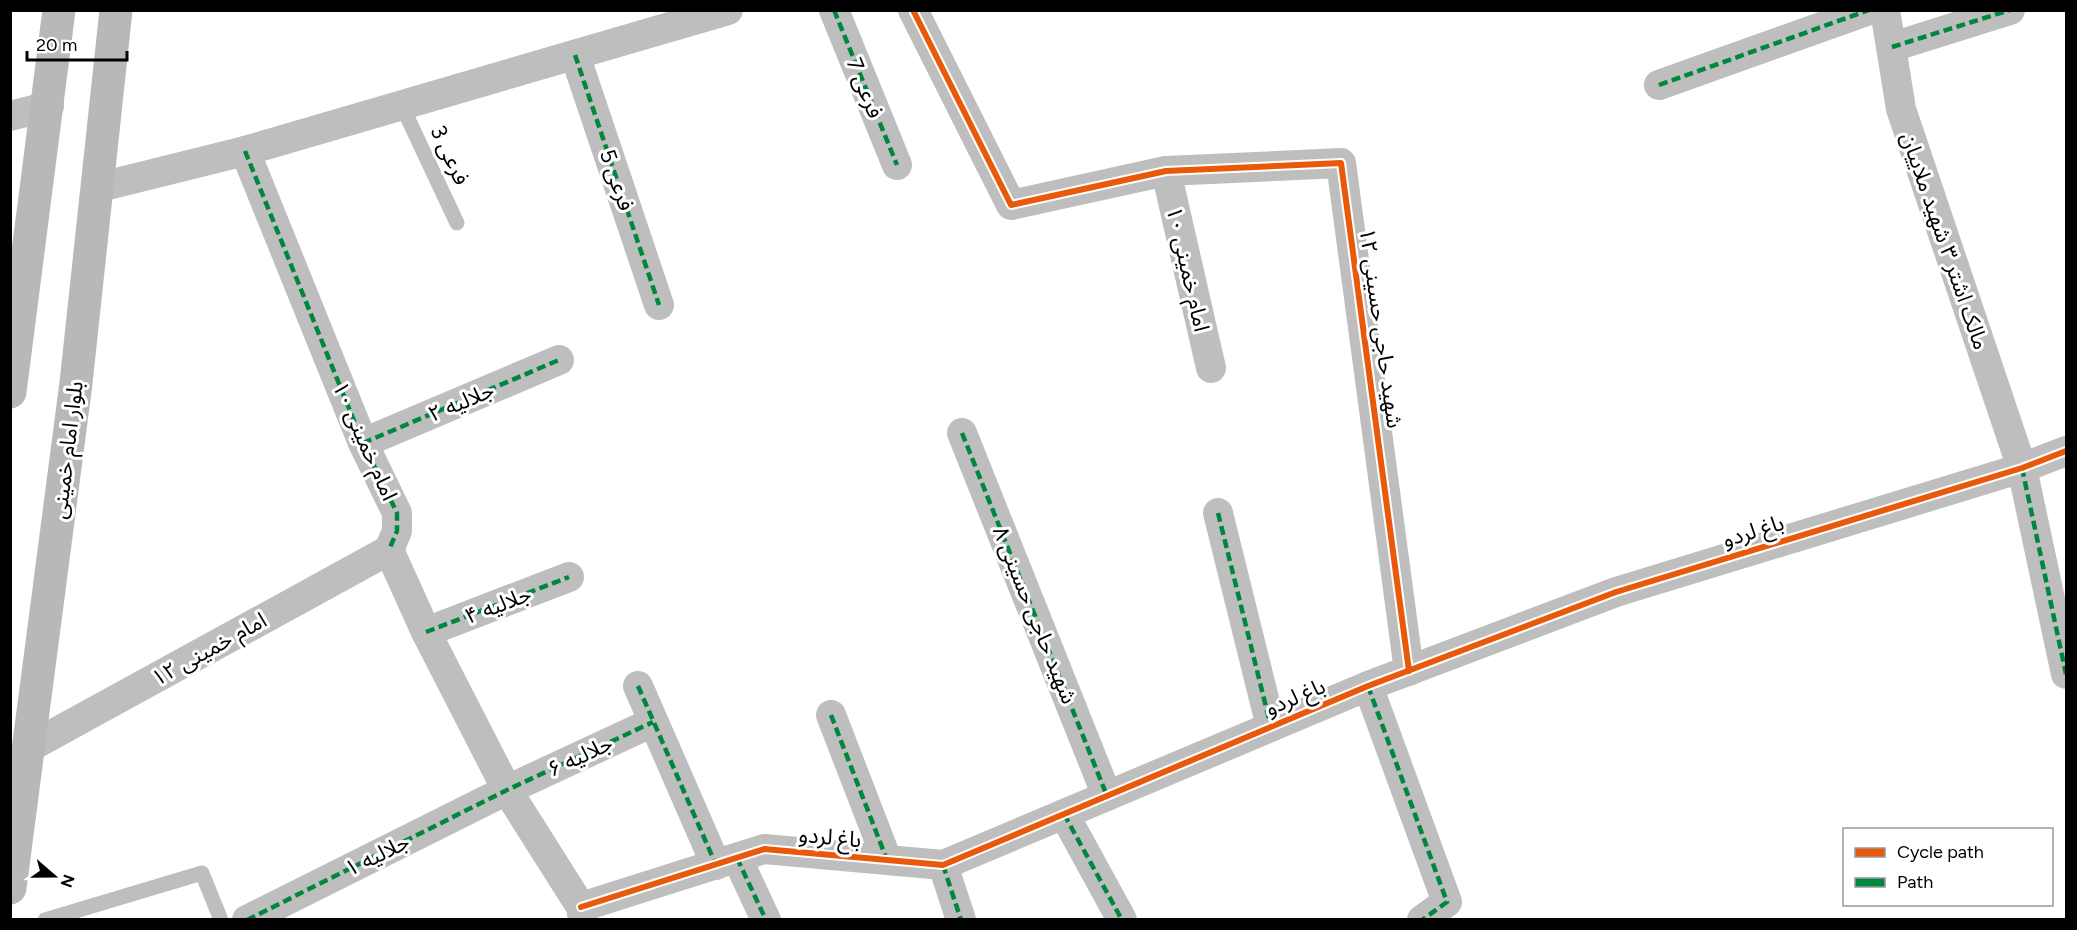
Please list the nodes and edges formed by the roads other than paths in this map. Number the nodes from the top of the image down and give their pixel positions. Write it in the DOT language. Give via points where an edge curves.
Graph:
graph roads {
  1 [pos="59,10"];
  2 [pos="116,10"];
  3 [pos="728,10"];
  4 [pos="834,10"];
  5 [pos="913,10"];
  6 [pos="1869,10"];
  7 [pos="1885,10"];
  8 [pos="2010,10"];
  9 [pos="1892,47"];
  10 [pos="575,55"];
  11 [pos="1659,85"];
  12 [pos="49,106"];
  13 [pos="402,106"];
  14 [pos="10,116"];
  15 [pos="245,151"];
  16 [pos="897,165"];
  17 [pos="1166,171"];
  18 [pos="96,188"];
  19 [pos="457,224"];
  20 [pos="659,305"];
  21 [pos="559,360"];
  22 [pos="1211,368"];
  23 [pos="10,392"];
  24 [pos="962,433"];
  25 [pos="363,443"];
  26 [pos="2067,451"];
  27 [pos="2022,468"];
  28 [pos="1218,513"];
  29 [pos="389,550"];
  30 [pos="569,577"];
  31 [pos="426,632"];
  32 [pos="1408,670"];
  33 [pos="2067,674"];
  34 [pos="638,686"];
  35 [pos="1368,686"];
  36 [pos="831,715"];
  37 [pos="654,722"];
  38 [pos="1271,727"];
  39 [pos="28,748"];
  40 [pos="507,790"];
  41 [pos="1107,796"];
  42 [pos="1064,814"];
  43 [pos="887,860"];
  44 [pos="726,861"];
  45 [pos="943,865"];
  46 [pos="10,888"];
  47 [pos="582,914"];
  48 [pos="45,920"];
  49 [pos="221,920"];
  50 [pos="246,920"];
  51 [pos="766,920"];
  52 [pos="961,920"];
  53 [pos="1122,920"];
  54 [pos="1422,920"];
  1 -- 12 [label="main road"];
  2 -- 18 [label="main road, بلوار امام خمینی"];
  3 -- 10 [label="street"];
  4 -- 16 [label="street, فرعی 7"];
  5 -- 17 [label="street" via="1011,205"];
  6 -- 11 [label="street"];
  7 -- 9 [label="street, مالک اشتر ۳ شهید ملاییان"];
  8 -- 9 [label="street"];
  9 -- 27 [label="street, مالک اشتر ۳ شهید ملاییان" via="1901,109"];
  10 -- 13 [label="street"];
  10 -- 20 [label="street, فرعی 5"];
  12 -- 14 [label="street"];
  12 -- 23 [label="main road"];
  13 -- 15 [label="street"];
  13 -- 19 [label="lane, فرعی 3"];
  15 -- 18 [label="street"];
  15 -- 25 [label="street, امام خمینی ۱۰"];
  17 -- 22 [label="street, امام خمینی ۱۰"];
  17 -- 32 [label="street, شهید حاجی حسینی ۱۲" via="1341,163"];
  18 -- 39 [label="main road, بلوار امام خمینی" via="76,383"];
  21 -- 25 [label="street, جلالیه ۲"];
  24 -- 41 [label="street, شهید حاجی حسینی ۸"];
  25 -- 29 [label="street, امام خمینی ۱۰" via="397,513 397,531"];
  26 -- 27 [label="street, باغ لردو"];
  27 -- 32 [label="street, باغ لردو" via="1616,592"];
  27 -- 33 [label="street, مالک اشتر ۳ شهید ملاییان"];
  28 -- 38 [label="street"];
  29 -- 31 [label="street"];
  29 -- 39 [label="street, امام خمینی ۱۲"];
  30 -- 31 [label="street, جلالیه ۴"];
  31 -- 40 [label="street"];
  32 -- 35 [label="street, باغ لردو"];
  34 -- 37 [label="street"];
  35 -- 38 [label="street, باغ لردو"];
  35 -- 54 [label="street" via="1447,902"];
  36 -- 43 [label="street"];
  37 -- 40 [label="street, جلالیه ۶"];
  37 -- 44 [label="street"];
  38 -- 41 [label="street, باغ لردو"];
  39 -- 46 [label="main road, بلوار امام خمینی"];
  40 -- 47 [label="street"];
  40 -- 50 [label="street, جلالیه ۱"];
  41 -- 42 [label="street, باغ لردو"];
  42 -- 45 [label="street, باغ لردو"];
  42 -- 53 [label="street"];
  43 -- 44 [label="street, باغ لردو" via="764,849"];
  43 -- 45 [label="street, باغ لردو"];
  44 -- 47 [label="street, باغ لردو"];
  44 -- 51 [label="street"];
  45 -- 52 [label="street"];
  48 -- 49 [label="lane" via="202,873"];
}
